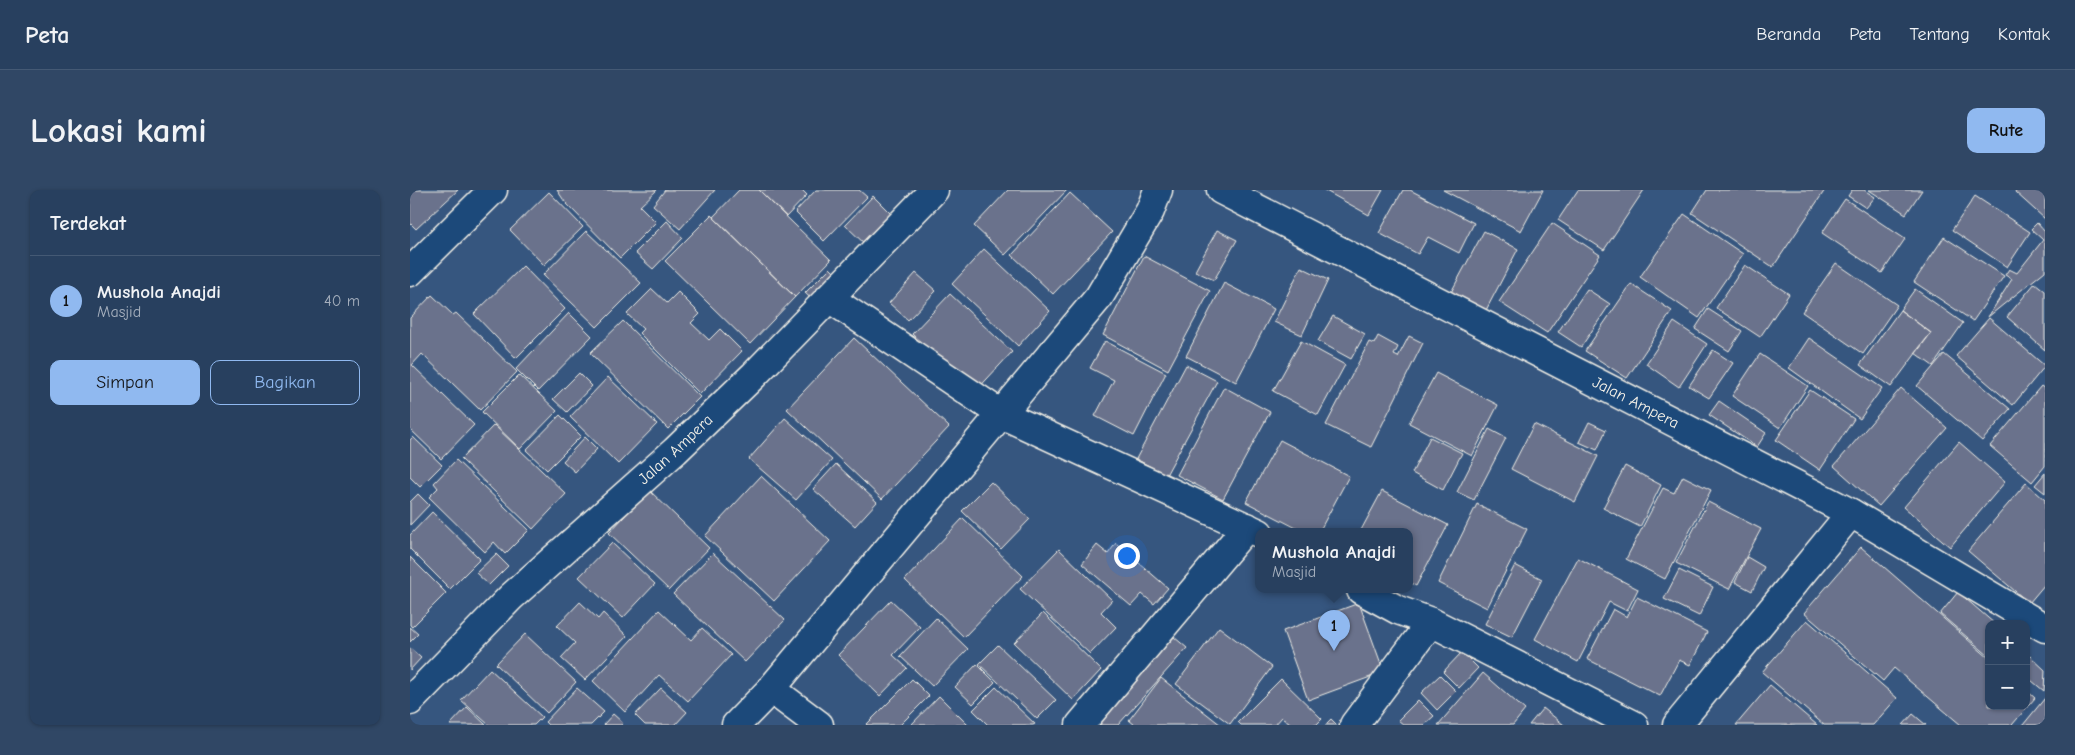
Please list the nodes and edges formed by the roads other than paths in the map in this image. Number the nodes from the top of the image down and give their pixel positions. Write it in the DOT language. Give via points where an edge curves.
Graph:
graph roads {
  1 [pos="493,190"];
  2 [pos="934,190"];
  3 [pos="1158,190"];
  4 [pos="1221,190"];
  5 [pos="412,266"];
  6 [pos="828,298"];
  7 [pos="1001,414"];
  8 [pos="1850,513"];
  9 [pos="1253,530"];
  10 [pos="1367,593"];
  11 [pos="1431,622"];
  12 [pos="2045,628"];
  13 [pos="772,689"];
  14 [pos="410,701"];
  15 [pos="736,725"];
  16 [pos="819,725"];
  17 [pos="1080,725"];
  18 [pos="1354,725"];
  19 [pos="1634,725"];
  20 [pos="1677,725"];
  1 -- 5 [label="street"];
  2 -- 6 [label="street, Jalan Ampera"];
  3 -- 7 [label="street" via="1150,211 1098,297"];
  4 -- 8 [label="street, Jalan Ampera"];
  6 -- 7 [label="street"];
  6 -- 14 [label="street, Jalan Ampera" via="675,451 511,597"];
  7 -- 9 [label="street"];
  7 -- 13 [label="street"];
  8 -- 12 [label="street, Jalan Ampera"];
  8 -- 20 [label="street"];
  9 -- 17 [label="street"];
  10 -- 11 [label="street" via="1398,610"];
  11 -- 18 [label="street"];
  11 -- 19 [label="street"];
  13 -- 15 [label="street"];
  13 -- 16 [label="street"];
}
